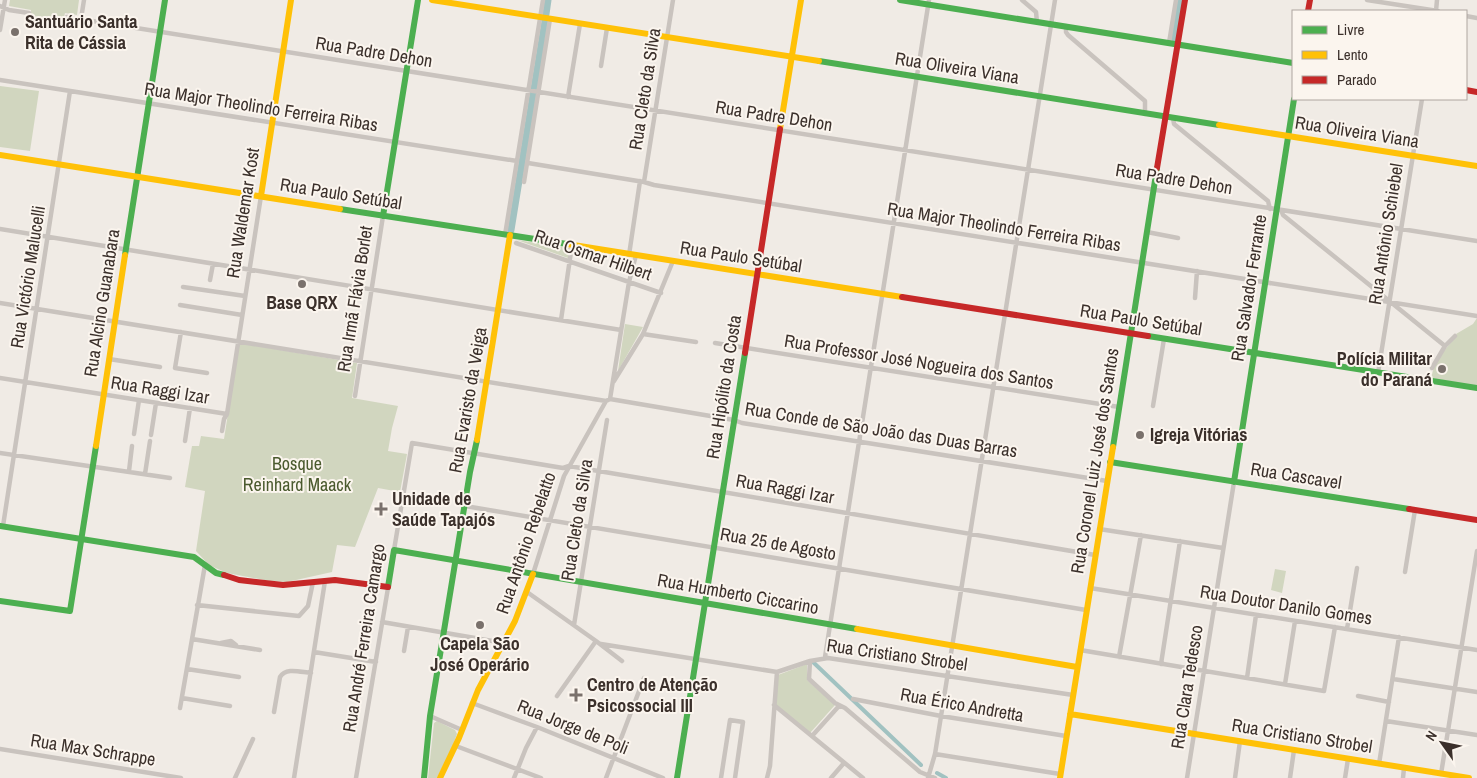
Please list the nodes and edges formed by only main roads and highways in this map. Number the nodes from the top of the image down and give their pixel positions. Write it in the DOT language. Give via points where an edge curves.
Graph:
graph roads {
  1 [pos="165,0"];
  2 [pos="291,0"];
  3 [pos="418,0"];
  4 [pos="432,0"];
  5 [pos="801,0"];
  6 [pos="900,0"];
  7 [pos="1185,0"];
  8 [pos="928,2"];
  9 [pos="1178,44"];
  10 [pos="792,57"];
  11 [pos="1292,63"];
  12 [pos="1294,100"];
  13 [pos="1165,117"];
  14 [pos="1288,136"];
  15 [pos="0,155"];
  16 [pos="1477,166"];
  17 [pos="137,176"];
  18 [pos="261,196"];
  19 [pos="383,216"];
  20 [pos="508,235"];
  21 [pos="757,275"];
  22 [pos="1130,334"];
  23 [pos="1254,353"];
  24 [pos="1477,388"];
  25 [pos="1110,462"];
  26 [pos="1234,482"];
  27 [pos="1477,520"];
  28 [pos="1,526"];
  29 [pos="81,539"];
  30 [pos="394,550"];
  31 [pos="456,561"];
  32 [pos="533,574"];
  33 [pos="0,601"];
  34 [pos="705,603"];
  35 [pos="1077,667"];
  36 [pos="1070,714"];
  37 [pos="1060,776"];
  38 [pos="424,778"];
  39 [pos="440,778"];
  40 [pos="677,778"];
  41 [pos="1469,778"];
  1 -- 17 [label="main road, Rua Alcino Guanabara"];
  2 -- 18 [label="main road, Rua Waldemar Kost"];
  3 -- 19 [label="main road, Rua Irmã Flávia Borlet"];
  4 -- 10 [label="main road, Rua Oliveira Viana"];
  5 -- 10 [label="main road, Rua Hipólito da Costa"];
  6 -- 8 [label="main road"];
  7 -- 9 [label="main road, Rua Coronel Luiz José dos Santos"];
  8 -- 9 [label="main road"];
  9 -- 11 [label="main road"];
  9 -- 13 [label="main road, Rua Coronel Luiz José dos Santos"];
  10 -- 13 [label="main road, Rua Oliveira Viana"];
  10 -- 21 [label="main road, Rua Hipólito da Costa"];
  12 -- 14 [label="main road, Rua Salvador Ferrante"];
  13 -- 14 [label="main road, Rua Oliveira Viana"];
  13 -- 22 [label="main road, Rua Coronel Luiz José dos Santos"];
  14 -- 16 [label="main road, Rua Oliveira Viana"];
  14 -- 23 [label="main road, Rua Salvador Ferrante"];
  15 -- 17 [label="main road, Rua Paulo Setúbal"];
  17 -- 18 [label="main road, Rua Paulo Setúbal"];
  17 -- 29 [label="main road, Rua Alcino Guanabara"];
  18 -- 19 [label="main road, Rua Paulo Setúbal"];
  19 -- 20 [label="main road, Rua Paulo Setúbal"];
  20 -- 21 [label="main road, Rua Paulo Setúbal"];
  20 -- 31 [label="main road, Rua Evaristo da Veiga"];
  21 -- 22 [label="main road, Rua Paulo Setúbal"];
  21 -- 34 [label="main road, Rua Hipólito da Costa"];
  22 -- 23 [label="main road, Rua Paulo Setúbal"];
  22 -- 25 [label="main road, Rua Coronel Luiz José dos Santos"];
  23 -- 24 [label="main road, Rua Paulo Setúbal"];
  23 -- 26 [label="main road, Rua Salvador Ferrante"];
  25 -- 26 [label="main road, Rua Cascavel"];
  25 -- 35 [label="main road, Rua Coronel Luiz José dos Santos"];
  26 -- 27 [label="main road, Rua Cascavel"];
  28 -- 29 [label="main road"];
  29 -- 30 [label="main road, Rua André Ferreira Camargo" via="194,558 220,576 282,585 343,580 388,588"];
  29 -- 33 [label="main road, Rua Alcino Guanabara" via="70,611"];
  30 -- 31 [label="main road, Rua Humberto Ciccarino"];
  31 -- 32 [label="main road, Rua Humberto Ciccarino"];
  31 -- 38 [label="main road, Rua Evaristo da Veiga" via="430,716"];
  32 -- 34 [label="main road, Rua Humberto Ciccarino"];
  32 -- 39 [label="main road, Rua Antônio Rebelatto"];
  34 -- 35 [label="main road, Rua Humberto Ciccarino"];
  34 -- 40 [label="main road, Rua Hipólito da Costa"];
  35 -- 36 [label="main road, Rua Coronel Luiz José dos Santos"];
  36 -- 37 [label="main road, Rua Coronel Luiz José dos Santos"];
  36 -- 41 [label="main road, Rua Cristiano Strobel"];
}
